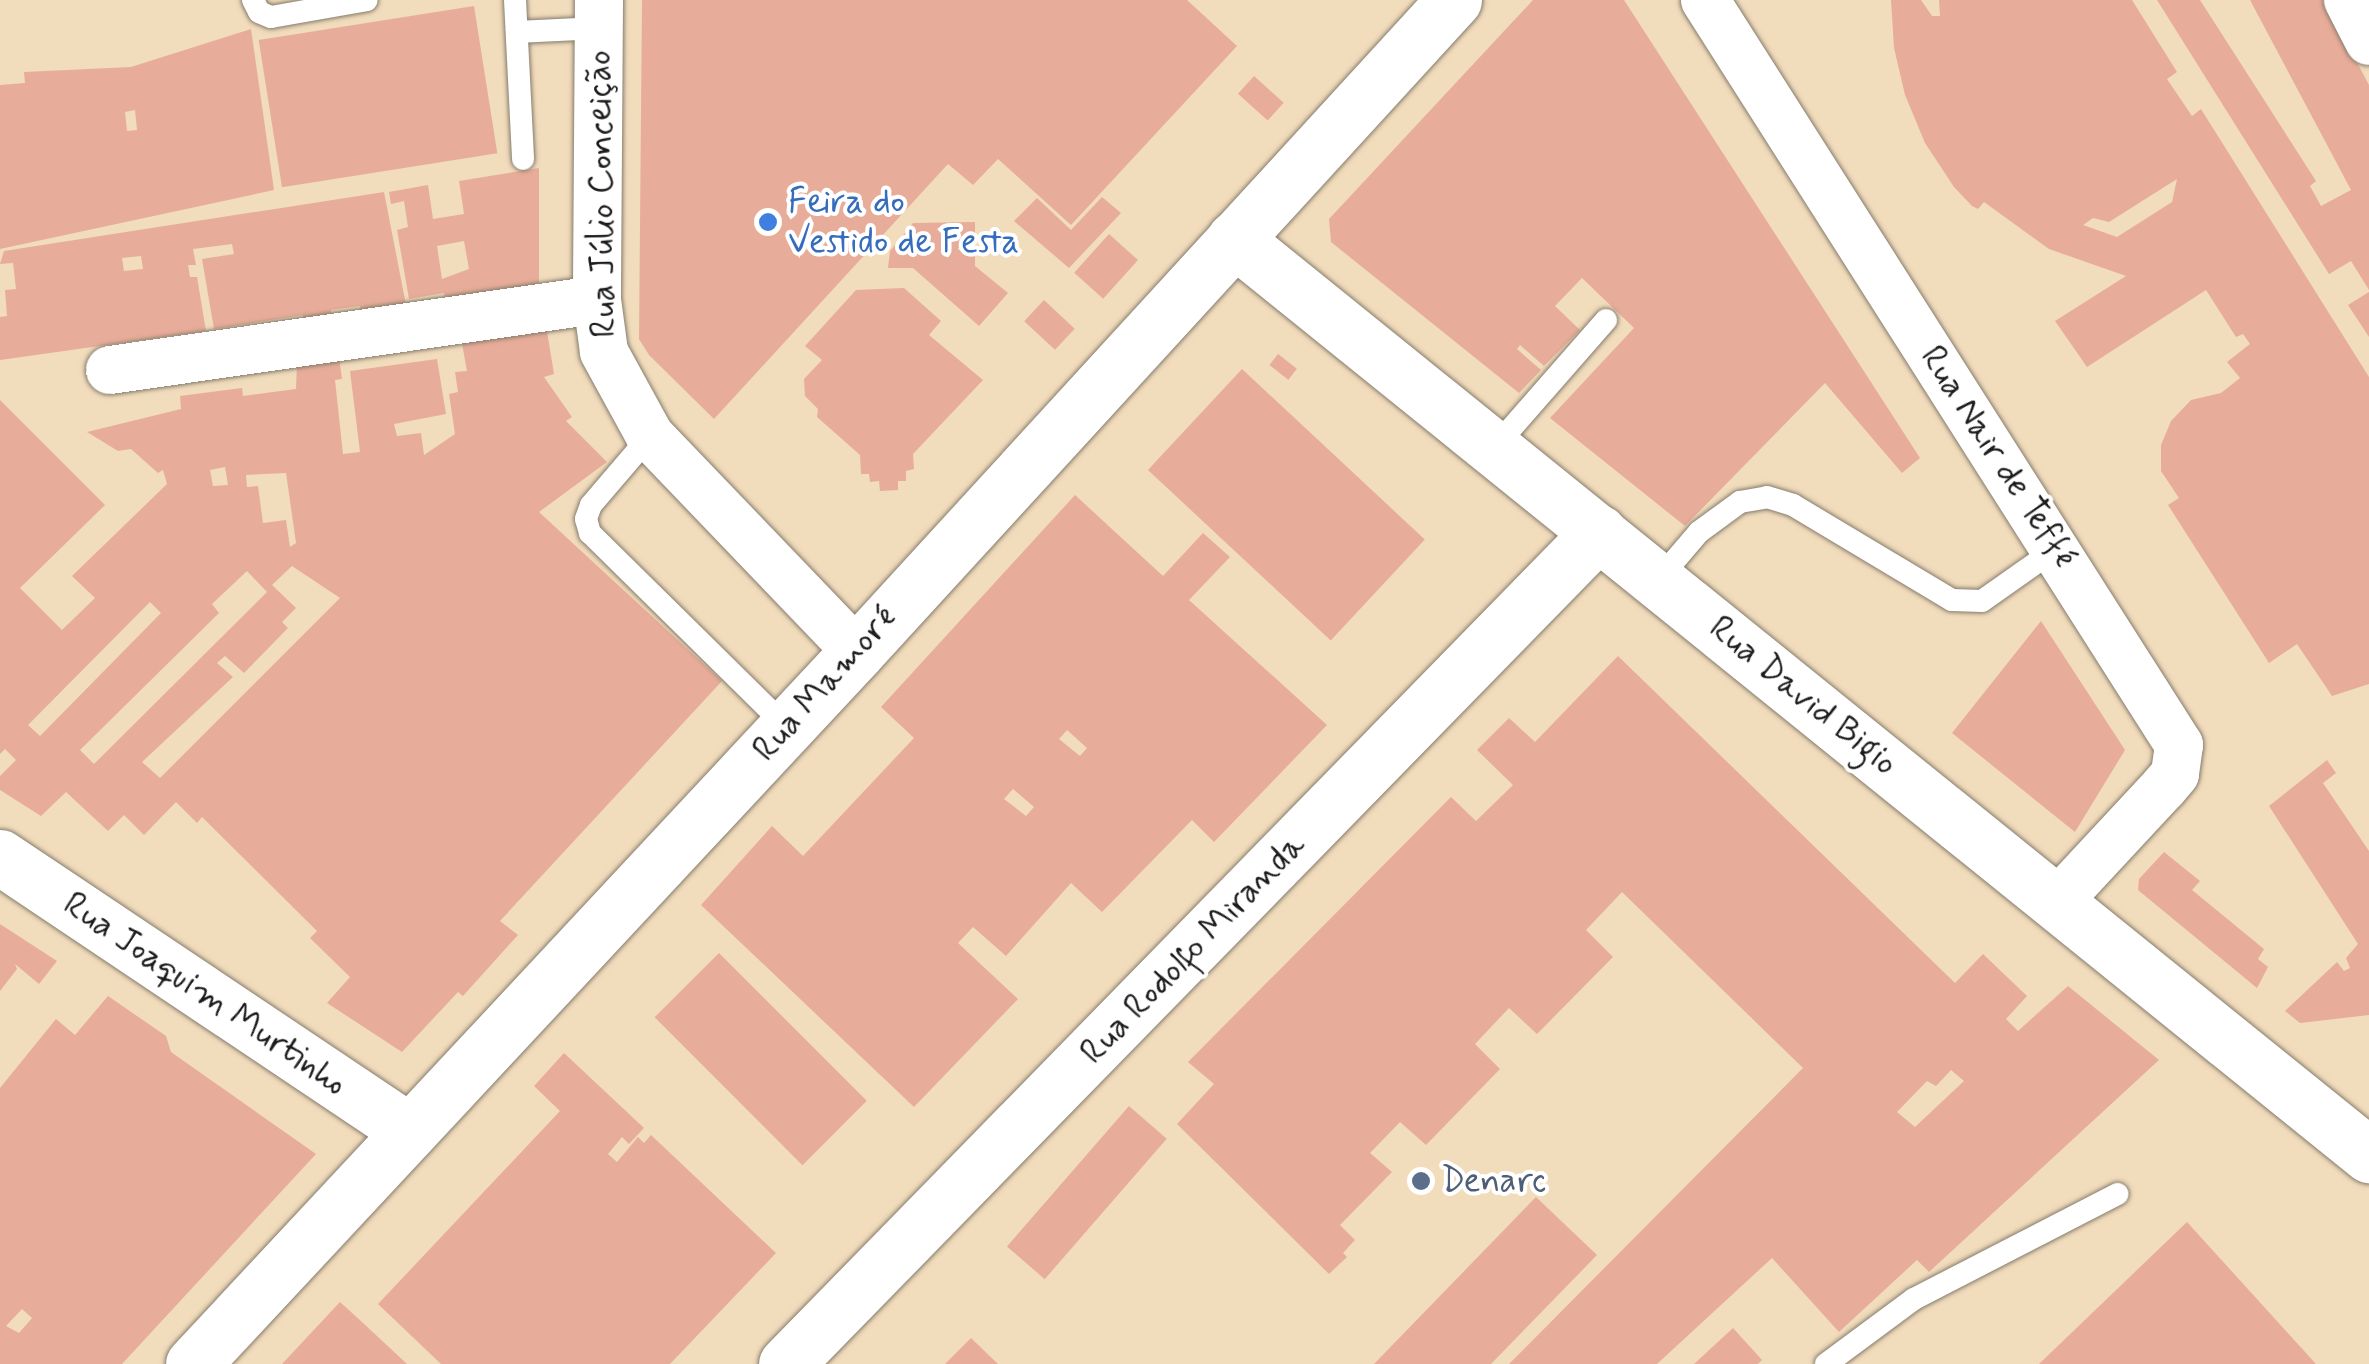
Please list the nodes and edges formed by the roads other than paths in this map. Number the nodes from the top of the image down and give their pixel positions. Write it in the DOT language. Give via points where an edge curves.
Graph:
graph roads {
  1 [pos="253,0"];
  2 [pos="368,0"];
  3 [pos="516,0"];
  4 [pos="1454,0"];
  5 [pos="1705,0"];
  6 [pos="2348,0"];
  7 [pos="599,14"];
  8 [pos="517,32"];
  9 [pos="2369,41"];
  10 [pos="522,159"];
  11 [pos="1234,240"];
  12 [pos="597,300"];
  13 [pos="1606,320"];
  14 [pos="110,370"];
  15 [pos="650,436"];
  16 [pos="1494,448"];
  17 [pos="1598,532"];
  18 [pos="2057,548"];
  19 [pos="1658,580"];
  20 [pos="858,652"];
  21 [pos="787,727"];
  22 [pos="0,857"];
  23 [pos="2058,902"];
  24 [pos="410,1131"];
  25 [pos="2369,1155"];
  26 [pos="2116,1194"];
  27 [pos="194,1364"];
  28 [pos="786,1364"];
  29 [pos="1826,1364"];
  1 -- 2 [label="lane" via="272,17"];
  3 -- 8 [label="lane"];
  4 -- 11 [label="street, Rua Mamoré"];
  5 -- 18 [label="street, Rua Nair de Teffé"];
  6 -- 9 [label="street"];
  7 -- 8 [label="lane"];
  7 -- 12 [label="street, Rua Júlio Conceição"];
  8 -- 10 [label="lane"];
  11 -- 16 [label="street, Rua David Bigio"];
  11 -- 20 [label="street, Rua Mamoré"];
  12 -- 14 [label="street"];
  12 -- 15 [label="street, Rua Júlio Conceição" via="604,352"];
  13 -- 16 [label="lane"];
  15 -- 20 [label="street, Rua Júlio Conceição"];
  15 -- 21 [label="lane" via="591,505 590,533"];
  16 -- 17 [label="street, Rua David Bigio"];
  17 -- 19 [label="street, Rua David Bigio"];
  17 -- 28 [label="street, Rua Rodolfo Miranda"];
  18 -- 19 [label="lane" via="1982,601 1952,600 1793,505 1767,497 1740,502 1699,532"];
  18 -- 23 [label="street, Rua Nair de Teffé" via="2180,745 2164,788"];
  19 -- 23 [label="street, Rua David Bigio"];
  20 -- 21 [label="street, Rua Mamoré"];
  21 -- 24 [label="street, Rua Mamoré"];
  22 -- 24 [label="street, Rua Joaquim Murtinho"];
  23 -- 25 [label="street, Rua David Bigio"];
  24 -- 27 [label="street, Rua Mamoré"];
  26 -- 29 [label="lane" via="1914,1299"];
}
